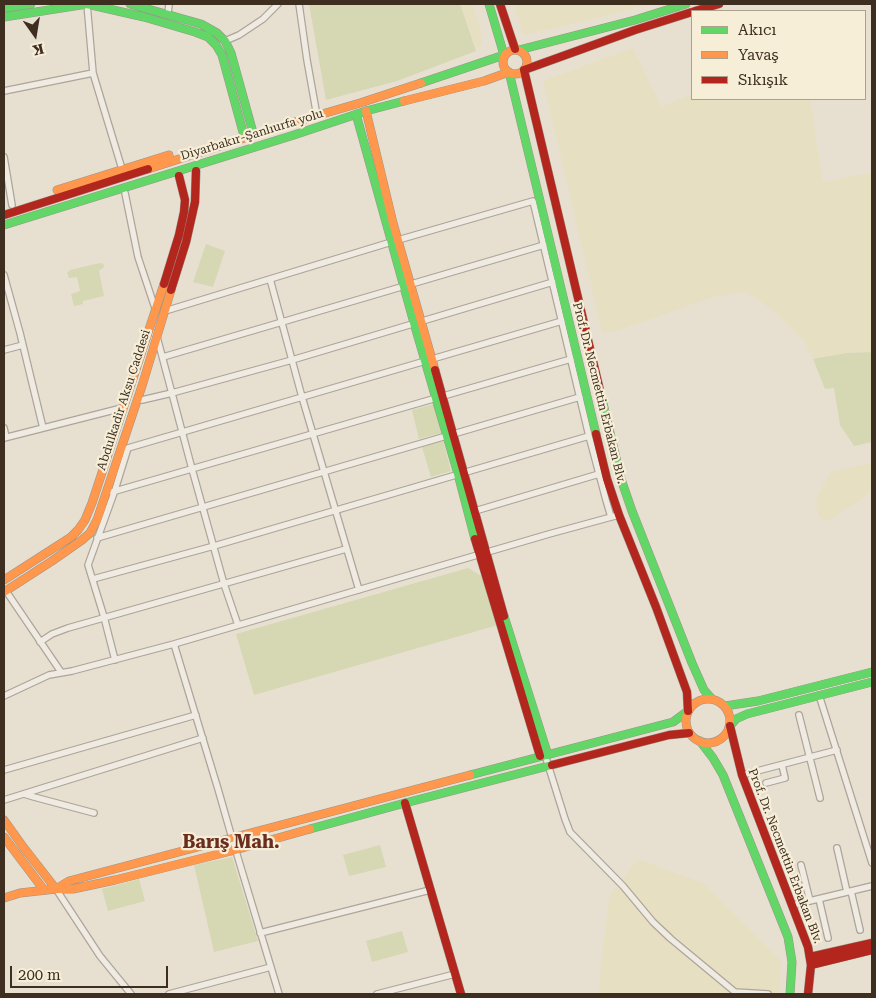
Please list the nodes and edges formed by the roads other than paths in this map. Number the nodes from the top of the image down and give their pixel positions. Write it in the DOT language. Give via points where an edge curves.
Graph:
graph roads {
  1 [pos="31,4"];
  2 [pos="87,4"];
  3 [pos="130,4"];
  4 [pos="169,4"];
  5 [pos="278,4"];
  6 [pos="300,4"];
  7 [pos="489,4"];
  8 [pos="500,4"];
  9 [pos="686,4"];
  10 [pos="719,4"];
  11 [pos="4,8"];
  12 [pos="700,10"];
  13 [pos="691,13"];
  14 [pos="168,14"];
  15 [pos="4,17"];
  16 [pos="225,41"];
  17 [pos="517,50"];
  18 [pos="504,55"];
  19 [pos="524,70"];
  20 [pos="509,72"];
  21 [pos="94,73"];
  22 [pos="4,91"];
  23 [pos="366,111"];
  24 [pos="356,114"];
  25 [pos="317,116"];
  26 [pos="288,124"];
  27 [pos="252,129"];
  28 [pos="243,132"];
  29 [pos="294,135"];
  30 [pos="4,157"];
  31 [pos="122,169"];
  32 [pos="196,171"];
  33 [pos="179,176"];
  34 [pos="183,189"];
  35 [pos="125,193"];
  36 [pos="195,194"];
  37 [pos="8,206"];
  38 [pos="4,215"];
  39 [pos="4,225"];
  40 [pos="4,232"];
  41 [pos="395,241"];
  42 [pos="544,244"];
  43 [pos="4,275"];
  44 [pos="270,280"];
  45 [pos="553,282"];
  46 [pos="407,284"];
  47 [pos="155,308"];
  48 [pos="165,311"];
  49 [pos="280,322"];
  50 [pos="418,322"];
  51 [pos="562,322"];
  52 [pos="156,335"];
  53 [pos="23,344"];
  54 [pos="4,350"];
  55 [pos="163,357"];
  56 [pos="571,359"];
  57 [pos="292,360"];
  58 [pos="429,360"];
  59 [pos="172,393"];
  60 [pos="302,397"];
  61 [pos="439,397"];
  62 [pos="580,397"];
  63 [pos="137,400"];
  64 [pos="122,408"];
  65 [pos="4,428"];
  66 [pos="43,428"];
  67 [pos="182,433"];
  68 [pos="314,434"];
  69 [pos="450,435"];
  70 [pos="589,436"];
  71 [pos="5,438"];
  72 [pos="192,470"];
  73 [pos="325,472"];
  74 [pos="461,473"];
  75 [pos="599,474"];
  76 [pos="111,492"];
  77 [pos="203,508"];
  78 [pos="335,510"];
  79 [pos="475,510"];
  80 [pos="615,516"];
  81 [pos="97,538"];
  82 [pos="214,546"];
  83 [pos="346,548"];
  84 [pos="482,554"];
  85 [pos="93,579"];
  86 [pos="4,580"];
  87 [pos="224,584"];
  88 [pos="359,590"];
  89 [pos="5,591"];
  90 [pos="104,617"];
  91 [pos="238,626"];
  92 [pos="40,642"];
  93 [pos="174,644"];
  94 [pos="115,660"];
  95 [pos="60,672"];
  96 [pos="872,672"];
  97 [pos="872,682"];
  98 [pos="819,695"];
  99 [pos="4,696"];
  100 [pos="712,699"];
  101 [pos="724,706"];
  102 [pos="688,711"];
  103 [pos="196,715"];
  104 [pos="799,715"];
  105 [pos="730,726"];
  106 [pos="689,732"];
  107 [pos="203,738"];
  108 [pos="700,742"];
  109 [pos="837,750"];
  110 [pos="544,755"];
  111 [pos="810,757"];
  112 [pos="782,765"];
  113 [pos="549,766"];
  114 [pos="4,770"];
  115 [pos="742,775"];
  116 [pos="766,783"];
  117 [pos="24,794"];
  118 [pos="820,798"];
  119 [pos="4,800"];
  120 [pos="405,803"];
  121 [pos="94,813"];
  122 [pos="4,820"];
  123 [pos="4,838"];
  124 [pos="232,838"];
  125 [pos="837,848"];
  126 [pos="235,850"];
  127 [pos="871,853"];
  128 [pos="872,863"];
  129 [pos="801,865"];
  130 [pos="872,886"];
  131 [pos="56,889"];
  132 [pos="44,890"];
  133 [pos="430,890"];
  134 [pos="849,892"];
  135 [pos="4,898"];
  136 [pos="819,899"];
  137 [pos="810,901"];
  138 [pos="793,905"];
  139 [pos="860,930"];
  140 [pos="260,933"];
  141 [pos="828,938"];
  142 [pos="872,944"];
  143 [pos="872,950"];
  144 [pos="811,961"];
  145 [pos="271,967"];
  146 [pos="455,974"];
  147 [pos="396,992"];
  148 [pos="131,994"];
  149 [pos="169,994"];
  150 [pos="279,994"];
  151 [pos="378,994"];
  152 [pos="461,994"];
  153 [pos="768,994"];
  154 [pos="790,994"];
  155 [pos="808,994"];
  1 -- 11 [label="main road"];
  2 -- 15 [label="main road"];
  2 -- 21 [label="street"];
  2 -- 28 [label="main road" via="208,37 222,55"];
  3 -- 14 [label="main road"];
  4 -- 14 [label="street"];
  5 -- 16 [label="street" via="263,19"];
  6 -- 25 [label="street"];
  7 -- 18 [label="main road"];
  8 -- 17 [label="main road"];
  9 -- 17 [label="main road"];
  10 -- 12 [label="main road"];
  13 -- 19 [label="main road"];
  14 -- 16 [label="main road" via="201,24 217,32"];
  16 -- 27 [label="main road"];
  17 -- 18 [label="main road"];
  17 -- 19 [label="main road" via="526,57"];
  18 -- 20 [label="main road" via="504,67"];
  18 -- 25 [label="main road, Diyarbakır-Şanlıurfa yolu"];
  19 -- 20 [label="main road" via="517,74"];
  19 -- 100 [label="main road, Prof. Dr. Necmettin Erbakan Blv." via="621,479 692,663 704,690"];
  20 -- 23 [label="main road, Diyarbakır-Şanlıurfa yolu"];
  20 -- 80 [label="main road, Prof. Dr. Necmettin Erbakan Blv."];
  21 -- 22 [label="street"];
  21 -- 31 [label="street"];
  23 -- 24 [label="main road, Diyarbakır-Şanlıurfa yolu"];
  23 -- 41 [label="main road"];
  24 -- 29 [label="main road, Diyarbakır-Şanlıurfa yolu"];
  24 -- 41 [label="main road"];
  25 -- 26 [label="main road, Diyarbakır-Şanlıurfa yolu"];
  26 -- 27 [label="main road" via="276,123"];
  26 -- 38 [label="main road, Diyarbakır-Şanlıurfa yolu"];
  27 -- 28 [label="main road"];
  28 -- 31 [label="main road"];
  29 -- 32 [label="main road" via="277,145"];
  29 -- 39 [label="main road, Diyarbakır-Şanlıurfa yolu"];
  30 -- 37 [label="street"];
  31 -- 37 [label="main road"];
  32 -- 33 [label="main road"];
  32 -- 36 [label="main road, Abdulkadir Aksu Caddesi"];
  33 -- 34 [label="main road, Abdulkadir Aksu Caddesi"];
  33 -- 35 [label="main road"];
  34 -- 36 [label="main road" via="191,186"];
  34 -- 47 [label="main road, Abdulkadir Aksu Caddesi" via="184,212"];
  35 -- 40 [label="main road"];
  35 -- 47 [label="street" via="138,256"];
  36 -- 48 [label="main road, Abdulkadir Aksu Caddesi" via="186,242"];
  41 -- 42 [label="street" via="533,201"];
  41 -- 44 [label="street"];
  41 -- 46 [label="main road"];
  42 -- 45 [label="street"];
  42 -- 46 [label="street"];
  43 -- 53 [label="street"];
  44 -- 48 [label="street"];
  44 -- 49 [label="street"];
  45 -- 50 [label="street"];
  45 -- 51 [label="street"];
  46 -- 49 [label="street"];
  46 -- 50 [label="main road"];
  47 -- 64 [label="main road, Abdulkadir Aksu Caddesi"];
  48 -- 52 [label="main road, Abdulkadir Aksu Caddesi"];
  49 -- 55 [label="street"];
  49 -- 57 [label="street"];
  50 -- 57 [label="street"];
  50 -- 58 [label="main road"];
  51 -- 56 [label="street"];
  51 -- 58 [label="street"];
  52 -- 55 [label="street"];
  52 -- 63 [label="main road, Abdulkadir Aksu Caddesi"];
  53 -- 54 [label="street"];
  53 -- 66 [label="street"];
  55 -- 59 [label="street"];
  56 -- 61 [label="street"];
  56 -- 62 [label="street"];
  57 -- 59 [label="street"];
  57 -- 60 [label="street"];
  58 -- 60 [label="street"];
  58 -- 61 [label="main road"];
  59 -- 63 [label="street"];
  59 -- 67 [label="street"];
  60 -- 67 [label="street"];
  60 -- 68 [label="street"];
  61 -- 68 [label="street"];
  61 -- 69 [label="main road"];
  62 -- 69 [label="street"];
  62 -- 70 [label="street"];
  63 -- 76 [label="main road, Abdulkadir Aksu Caddesi"];
  64 -- 66 [label="street"];
  64 -- 86 [label="main road, Abdulkadir Aksu Caddesi" via="85,520 71,537"];
  65 -- 71 [label="street"];
  66 -- 71 [label="street"];
  67 -- 72 [label="street"];
  67 -- 76 [label="street" via="128,448"];
  68 -- 72 [label="street"];
  68 -- 73 [label="street"];
  69 -- 73 [label="street"];
  69 -- 74 [label="main road"];
  70 -- 74 [label="street"];
  70 -- 75 [label="street"];
  72 -- 76 [label="street"];
  72 -- 77 [label="street"];
  73 -- 77 [label="street"];
  73 -- 78 [label="street"];
  74 -- 78 [label="street"];
  74 -- 79 [label="main road"];
  74 -- 84 [label="main road"];
  75 -- 79 [label="street"];
  75 -- 80 [label="street"];
  76 -- 81 [label="street"];
  76 -- 89 [label="main road, Abdulkadir Aksu Caddesi" via="90,533"];
  77 -- 81 [label="street"];
  77 -- 82 [label="street"];
  78 -- 82 [label="street"];
  78 -- 83 [label="street"];
  79 -- 84 [label="main road"];
  80 -- 84 [label="street"];
  80 -- 102 [label="main road, Prof. Dr. Necmettin Erbakan Blv." via="656,607 687,692"];
  81 -- 85 [label="street" via="88,565"];
  82 -- 85 [label="street"];
  82 -- 87 [label="street"];
  83 -- 87 [label="street"];
  83 -- 88 [label="street"];
  84 -- 88 [label="street"];
  84 -- 110 [label="main road"];
  85 -- 90 [label="street"];
  87 -- 90 [label="street"];
  87 -- 91 [label="street"];
  88 -- 91 [label="street"];
  89 -- 92 [label="street"];
  90 -- 92 [label="street" via="60,630"];
  90 -- 94 [label="street"];
  91 -- 93 [label="street"];
  92 -- 95 [label="street"];
  93 -- 94 [label="street"];
  93 -- 103 [label="street"];
  94 -- 95 [label="street"];
  95 -- 99 [label="street"];
  96 -- 101 [label="main road"];
  97 -- 98 [label="main road"];
  98 -- 105 [label="main road" via="747,714"];
  98 -- 109 [label="street"];
  100 -- 101 [label="main road"];
  100 -- 102 [label="main road" via="698,701"];
  101 -- 105 [label="main road"];
  102 -- 106 [label="main road" via="686,726"];
  102 -- 110 [label="main road" via="673,722"];
  103 -- 107 [label="street"];
  103 -- 114 [label="street"];
  104 -- 111 [label="street"];
  105 -- 108 [label="main road" via="727,733 715,742"];
  105 -- 115 [label="main road, Prof. Dr. Necmettin Erbakan Blv."];
  106 -- 108 [label="main road"];
  106 -- 113 [label="main road"];
  107 -- 117 [label="street"];
  107 -- 124 [label="street"];
  108 -- 154 [label="main road, Prof. Dr. Necmettin Erbakan Blv." via="723,775 788,937 792,962"];
  109 -- 111 [label="street"];
  109 -- 127 [label="street"];
  110 -- 113 [label="street"];
  110 -- 124 [label="main road"];
  111 -- 112 [label="street"];
  111 -- 118 [label="street"];
  112 -- 115 [label="street"];
  112 -- 116 [label="street" via="785,778"];
  113 -- 120 [label="main road"];
  113 -- 153 [label="street" via="570,832 653,922 735,992"];
  115 -- 138 [label="main road, Prof. Dr. Necmettin Erbakan Blv."];
  117 -- 119 [label="street"];
  117 -- 121 [label="street"];
  120 -- 126 [label="main road"];
  120 -- 133 [label="main road"];
  122 -- 131 [label="main road"];
  123 -- 132 [label="main road"];
  124 -- 126 [label="street"];
  124 -- 131 [label="main road" via="69,881"];
  125 -- 134 [label="street"];
  126 -- 131 [label="main road" via="73,890"];
  126 -- 140 [label="street"];
  127 -- 128 [label="street"];
  129 -- 137 [label="street"];
  130 -- 134 [label="street"];
  131 -- 132 [label="main road"];
  131 -- 148 [label="street" via="100,956"];
  132 -- 135 [label="main road"];
  133 -- 140 [label="street"];
  133 -- 146 [label="main road"];
  134 -- 136 [label="street"];
  134 -- 139 [label="street"];
  136 -- 137 [label="street"];
  136 -- 141 [label="street"];
  137 -- 138 [label="street"];
  138 -- 144 [label="main road, Prof. Dr. Necmettin Erbakan Blv."];
  140 -- 145 [label="street"];
  142 -- 144 [label="main road"];
  143 -- 144 [label="main road"];
  144 -- 155 [label="main road, Prof. Dr. Necmettin Erbakan Blv."];
  145 -- 149 [label="street"];
  145 -- 150 [label="street"];
  146 -- 147 [label="street"];
  146 -- 152 [label="main road"];
  147 -- 151 [label="street"];
}
